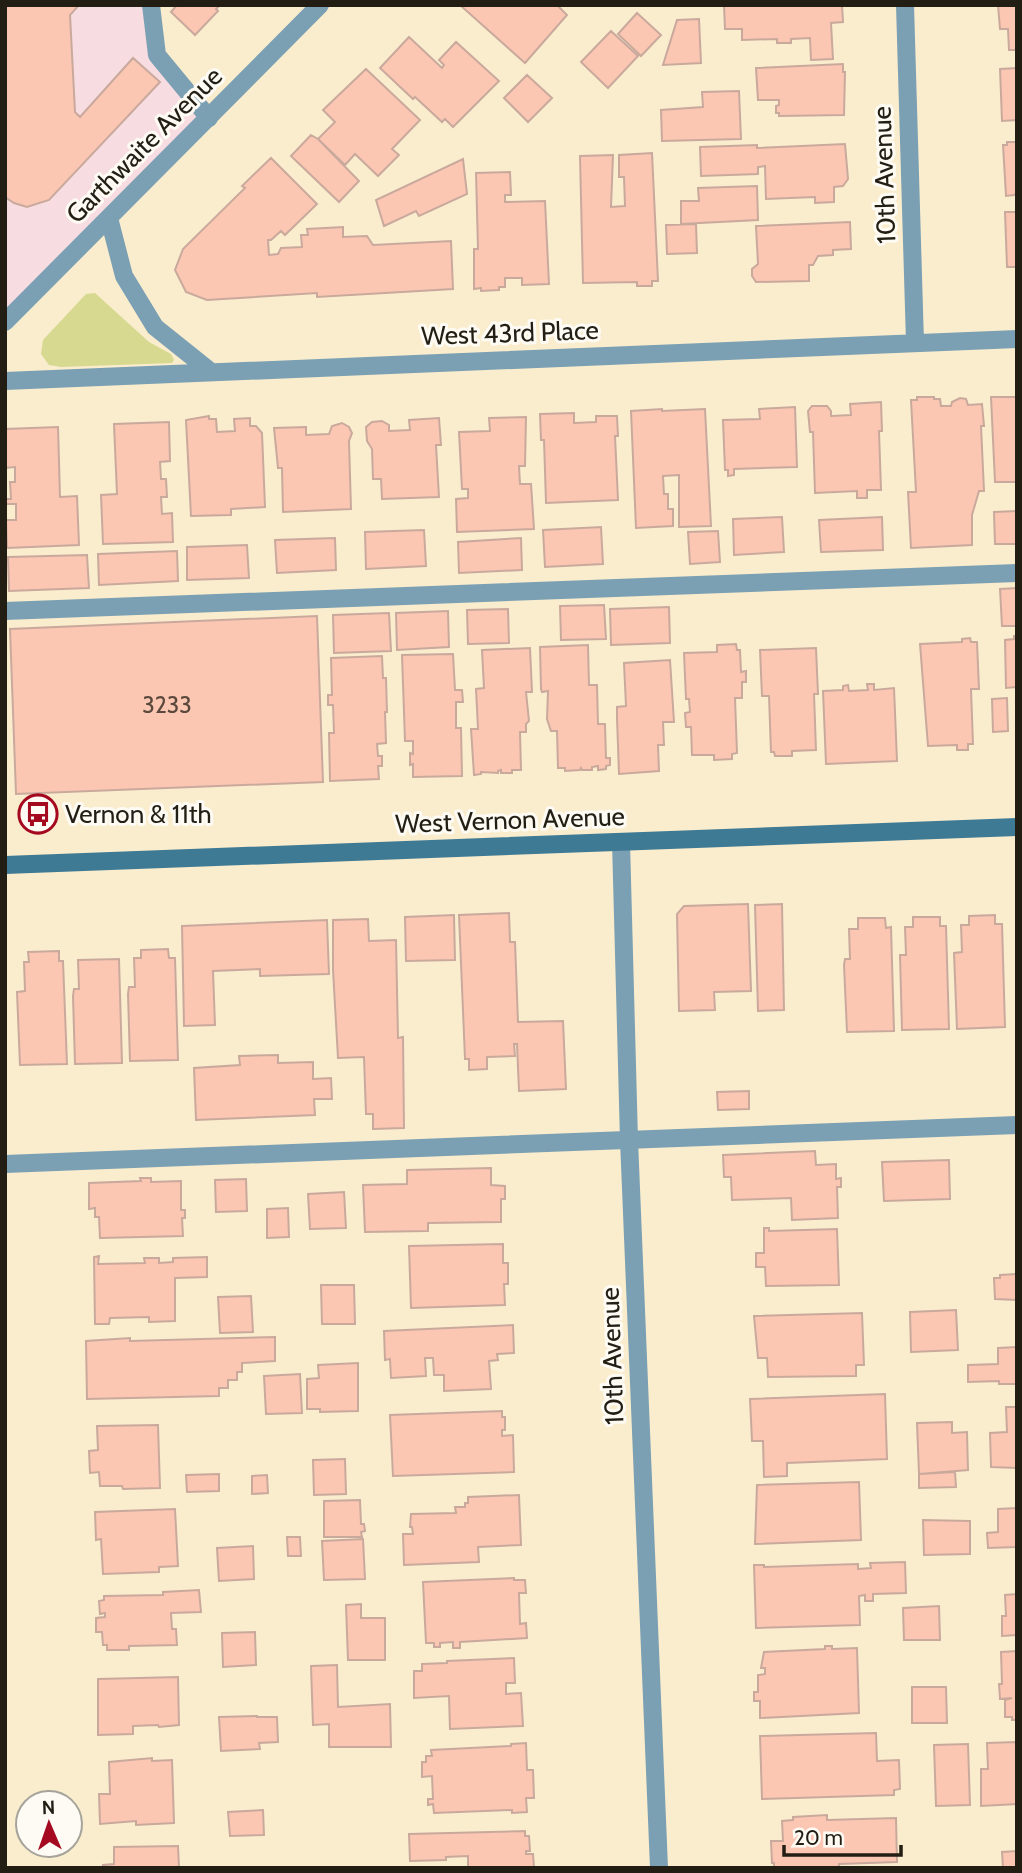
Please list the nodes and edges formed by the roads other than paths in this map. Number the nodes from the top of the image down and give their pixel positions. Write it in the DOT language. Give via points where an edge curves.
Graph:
graph roads {
  1 [pos="151,5"];
  2 [pos="320,5"];
  3 [pos="905,5"];
  4 [pos="209,118"];
  5 [pos="108,218"];
  6 [pos="5,322"];
  7 [pos="1017,339"];
  8 [pos="915,343"];
  9 [pos="210,371"];
  10 [pos="5,382"];
  11 [pos="1017,573"];
  12 [pos="5,611"];
  13 [pos="1017,827"];
  14 [pos="621,842"];
  15 [pos="5,865"];
  16 [pos="1017,1125"];
  17 [pos="629,1140"];
  18 [pos="5,1164"];
  19 [pos="659,1868"];
  1 -- 4 [label="street" via="157,55"];
  2 -- 4 [label="street, Garthwaite Avenue"];
  3 -- 8 [label="street, 10th Avenue"];
  4 -- 5 [label="street, Garthwaite Avenue"];
  5 -- 6 [label="street, Garthwaite Avenue"];
  5 -- 9 [label="street" via="124,276 155,327"];
  7 -- 8 [label="street, West 43rd Place"];
  8 -- 9 [label="street, West 43rd Place"];
  9 -- 10 [label="street, West 43rd Place"];
  11 -- 12 [label="street"];
  13 -- 14 [label="main road, West Vernon Avenue"];
  14 -- 15 [label="main road, West Vernon Avenue"];
  14 -- 17 [label="street, 10th Avenue"];
  16 -- 17 [label="street"];
  17 -- 18 [label="street"];
  17 -- 19 [label="street, 10th Avenue"];
}
